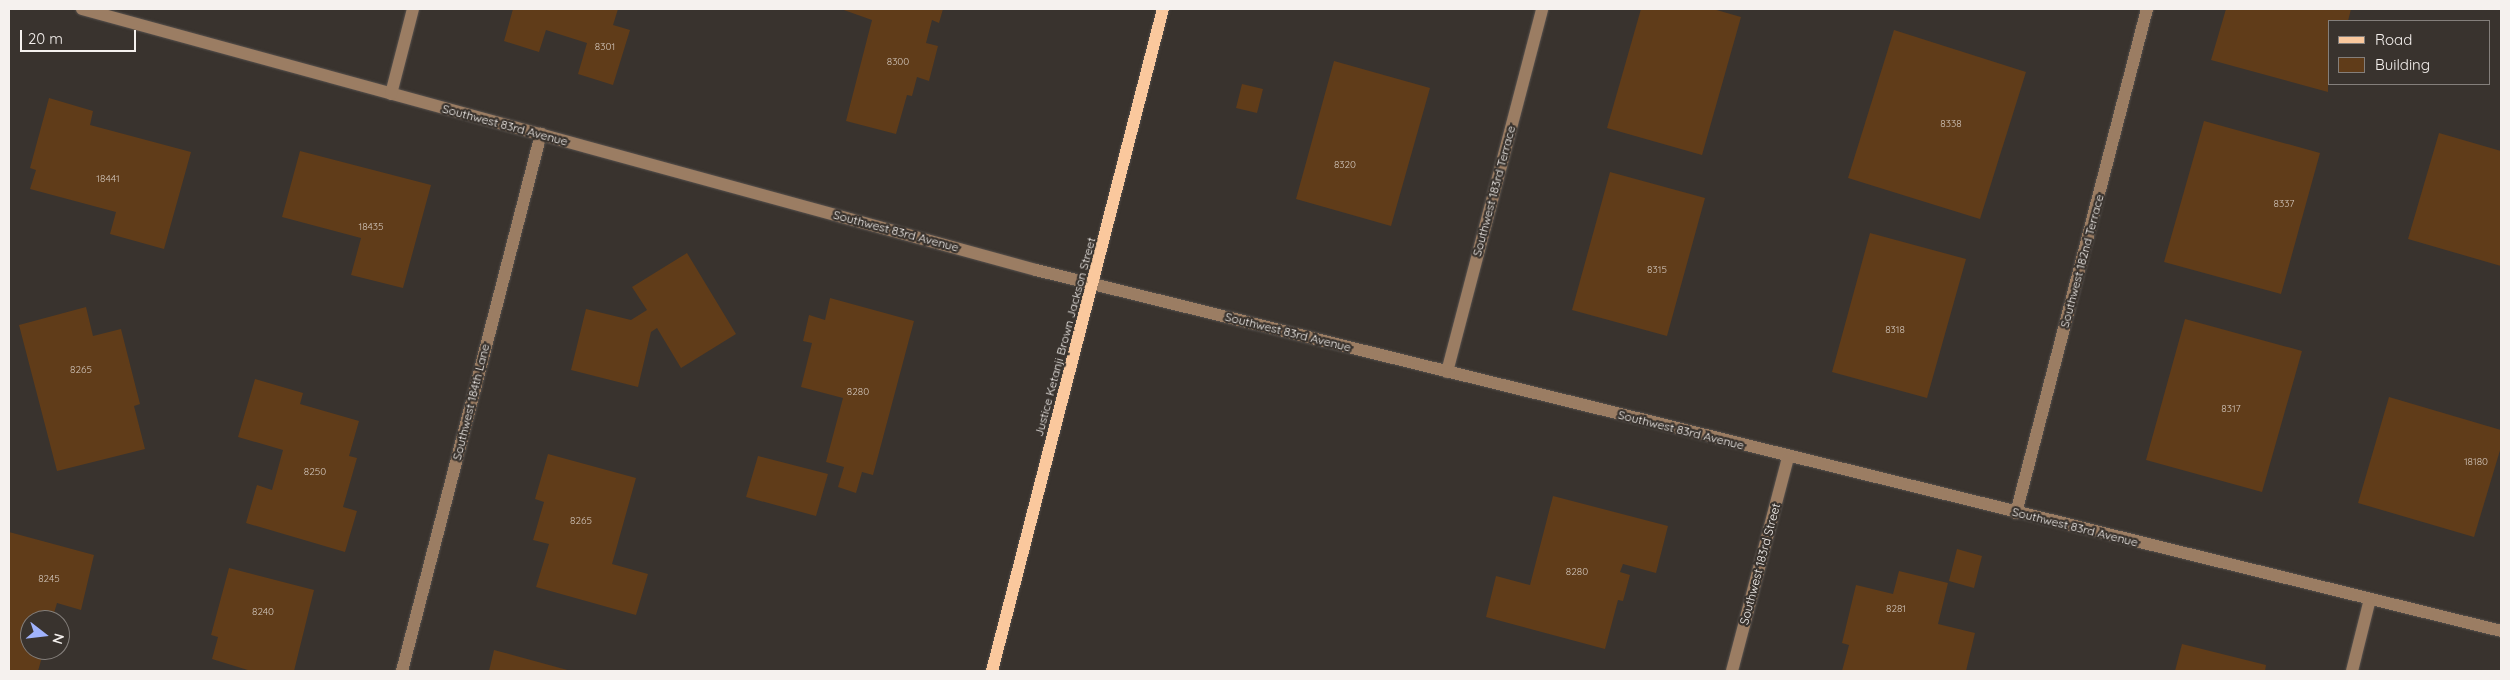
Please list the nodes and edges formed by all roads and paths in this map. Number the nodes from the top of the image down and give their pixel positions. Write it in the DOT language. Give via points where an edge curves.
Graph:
graph roads {
  1 [pos="82,9"];
  2 [pos="414,9"];
  3 [pos="1163,9"];
  4 [pos="1542,9"];
  5 [pos="2147,9"];
  6 [pos="391,94"];
  7 [pos="540,134"];
  8 [pos="1093,284"];
  9 [pos="1447,372"];
  10 [pos="1788,457"];
  11 [pos="2016,513"];
  12 [pos="2370,599"];
  13 [pos="2501,631"];
  14 [pos="402,671"];
  15 [pos="992,671"];
  16 [pos="1732,671"];
  17 [pos="2352,671"];
  1 -- 6 [label="street, Southwest 83rd Avenue"];
  2 -- 6 [label="street"];
  3 -- 8 [label="main road, Justice Ketanji Brown Jackson Street"];
  4 -- 9 [label="street, Southwest 183rd Terrace"];
  5 -- 11 [label="street, Southwest 182nd Terrace"];
  6 -- 7 [label="street, Southwest 83rd Avenue"];
  7 -- 8 [label="street, Southwest 83rd Avenue"];
  7 -- 14 [label="street, Southwest 184th Lane"];
  8 -- 9 [label="street, Southwest 83rd Avenue"];
  8 -- 15 [label="main road, Justice Ketanji Brown Jackson Street"];
  9 -- 10 [label="street, Southwest 83rd Avenue"];
  10 -- 11 [label="street, Southwest 83rd Avenue"];
  10 -- 16 [label="street, Southwest 183rd Street"];
  11 -- 12 [label="street, Southwest 83rd Avenue"];
  12 -- 13 [label="street, Southwest 83rd Avenue"];
  12 -- 17 [label="street"];
}
